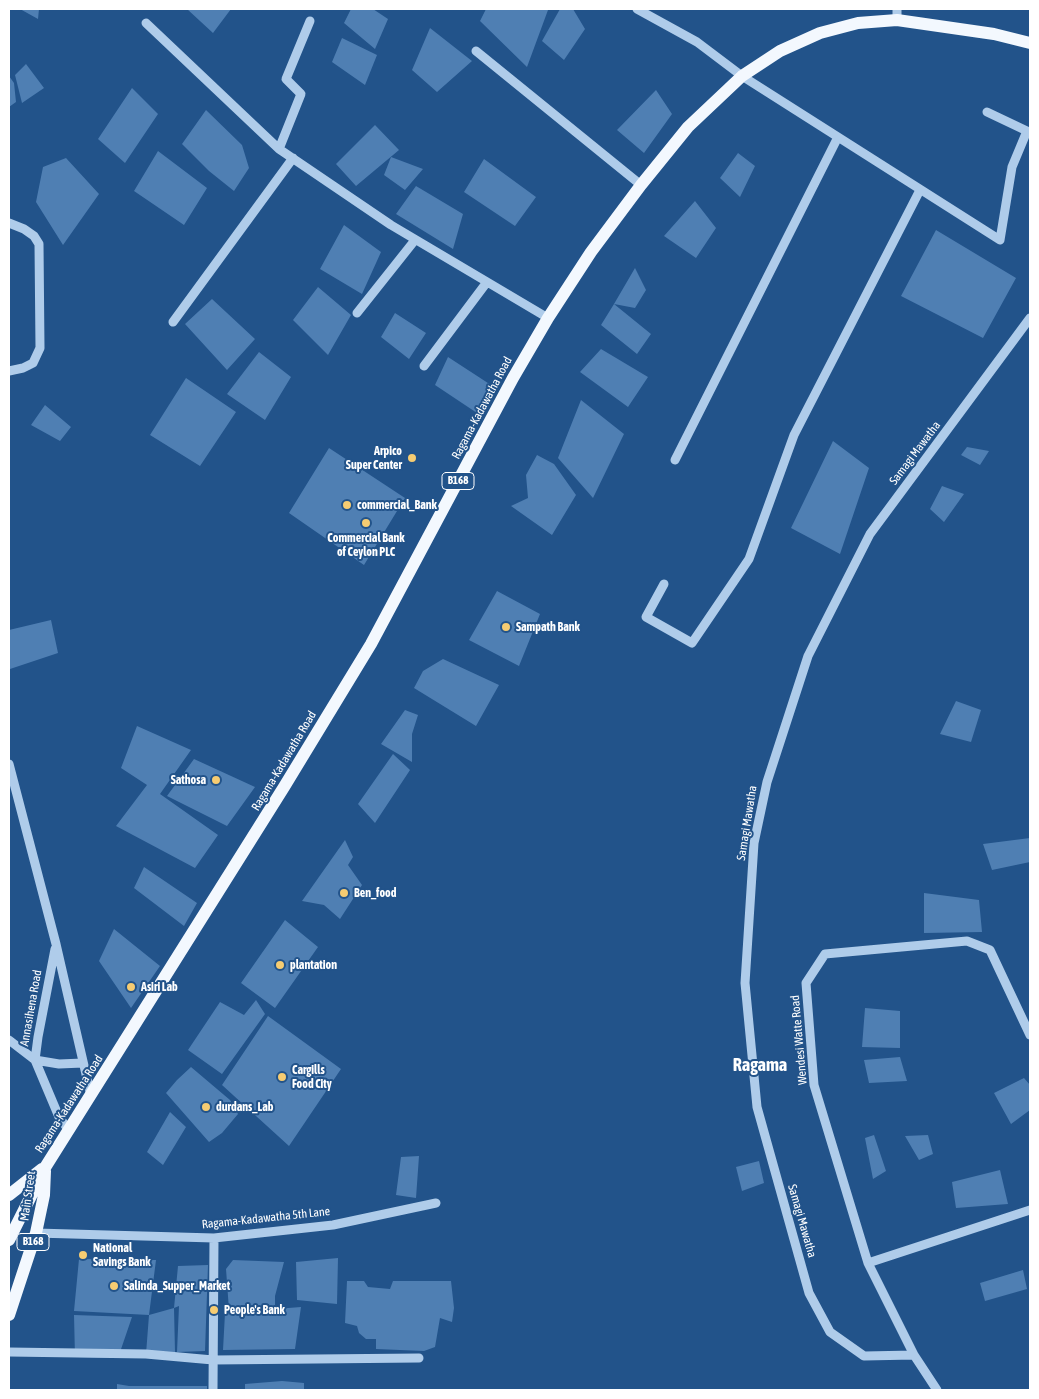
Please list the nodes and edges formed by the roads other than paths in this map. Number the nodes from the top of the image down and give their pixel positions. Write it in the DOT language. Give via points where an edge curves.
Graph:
graph roads {
  1 [pos="637,9"];
  2 [pos="897,14"];
  3 [pos="310,21"];
  4 [pos="146,22"];
  5 [pos="1030,43"];
  6 [pos="476,51"];
  7 [pos="742,76"];
  8 [pos="987,112"];
  9 [pos="838,137"];
  10 [pos="279,149"];
  11 [pos="292,158"];
  12 [pos="641,185"];
  13 [pos="920,190"];
  14 [pos="9,223"];
  15 [pos="415,240"];
  16 [pos="487,282"];
  17 [pos="357,313"];
  18 [pos="548,318"];
  19 [pos="1030,318"];
  20 [pos="173,322"];
  21 [pos="424,366"];
  22 [pos="9,371"];
  23 [pos="675,460"];
  24 [pos="664,584"];
  25 [pos="9,764"];
  26 [pos="56,944"];
  27 [pos="1030,1035"];
  28 [pos="9,1040"];
  29 [pos="35,1060"];
  30 [pos="83,1064"];
  31 [pos="91,1096"];
  32 [pos="68,1129"];
  33 [pos="46,1166"];
  34 [pos="9,1196"];
  35 [pos="436,1203"];
  36 [pos="1030,1210"];
  37 [pos="36,1233"];
  38 [pos="214,1238"];
  39 [pos="9,1240"];
  40 [pos="868,1264"];
  41 [pos="9,1315"];
  42 [pos="9,1352"];
  43 [pos="914,1355"];
  44 [pos="419,1358"];
  45 [pos="213,1360"];
  46 [pos="213,1390"];
  47 [pos="937,1390"];
  1 -- 7 [label="street" via="697,42"];
  2 -- 5 [label="main road, Ragama-Kadawatha Road / B168"];
  2 -- 7 [label="main road, Ragama-Kadawatha Road / B168" via="820,33 780,51"];
  3 -- 10 [label="street" via="286,79 301,94"];
  4 -- 10 [label="street"];
  6 -- 12 [label="street"];
  7 -- 9 [label="street"];
  7 -- 12 [label="main road, Ragama-Kadawatha Road / B168" via="688,128"];
  8 -- 13 [label="street" via="1026,131 1012,167 1000,240"];
  9 -- 13 [label="street"];
  9 -- 23 [label="street"];
  10 -- 11 [label="street"];
  11 -- 15 [label="street"];
  11 -- 20 [label="street"];
  12 -- 18 [label="main road, Ragama-Kadawatha Road / B168" via="591,252"];
  13 -- 24 [label="street" via="794,435 749,559 692,643 646,617"];
  14 -- 22 [label="street" via="34,236 39,244 40,348 33,362"];
  15 -- 16 [label="street"];
  15 -- 17 [label="street"];
  16 -- 18 [label="street"];
  16 -- 21 [label="street"];
  18 -- 31 [label="main road, Ragama-Kadawatha Road / B168" via="371,644"];
  19 -- 43 [label="street, Samagi Mawatha" via="870,534 808,656 767,782 754,843 745,983 758,1108 809,1293 830,1332 864,1356"];
  25 -- 26 [label="street, Annasihena Road"];
  26 -- 29 [label="street, Annasihena Road"];
  26 -- 30 [label="street, Annasihena Road"];
  27 -- 40 [label="street, Wendesi Watte Road" via="990,950 983,947 967,941 825,954 806,983 814,1085"];
  28 -- 29 [label="street"];
  29 -- 30 [label="street"];
  29 -- 32 [label="street, Annasihena Road" via="59,1117"];
  30 -- 31 [label="street, Annasihena Road"];
  31 -- 32 [label="main road, Ragama-Kadawatha Road / B168"];
  32 -- 33 [label="main road, Ragama-Kadawatha Road / B168"];
  33 -- 34 [label="main road, B168"];
  33 -- 37 [label="main road, Main Street / B168"];
  33 -- 39 [label="main road, B168"];
  35 -- 38 [label="street, Ragama-Kadawatha 5th Lane" via="333,1225"];
  36 -- 40 [label="street"];
  37 -- 38 [label="street, Ragama-Kadawatha 5th Lane"];
  37 -- 41 [label="main road, Main Street / B168"];
  38 -- 45 [label="street"];
  40 -- 43 [label="street, Wendesi Watte Road"];
  42 -- 45 [label="street" via="146,1354"];
  43 -- 47 [label="street, Wendesi Watte Road"];
  44 -- 45 [label="street"];
  45 -- 46 [label="street"];
}
